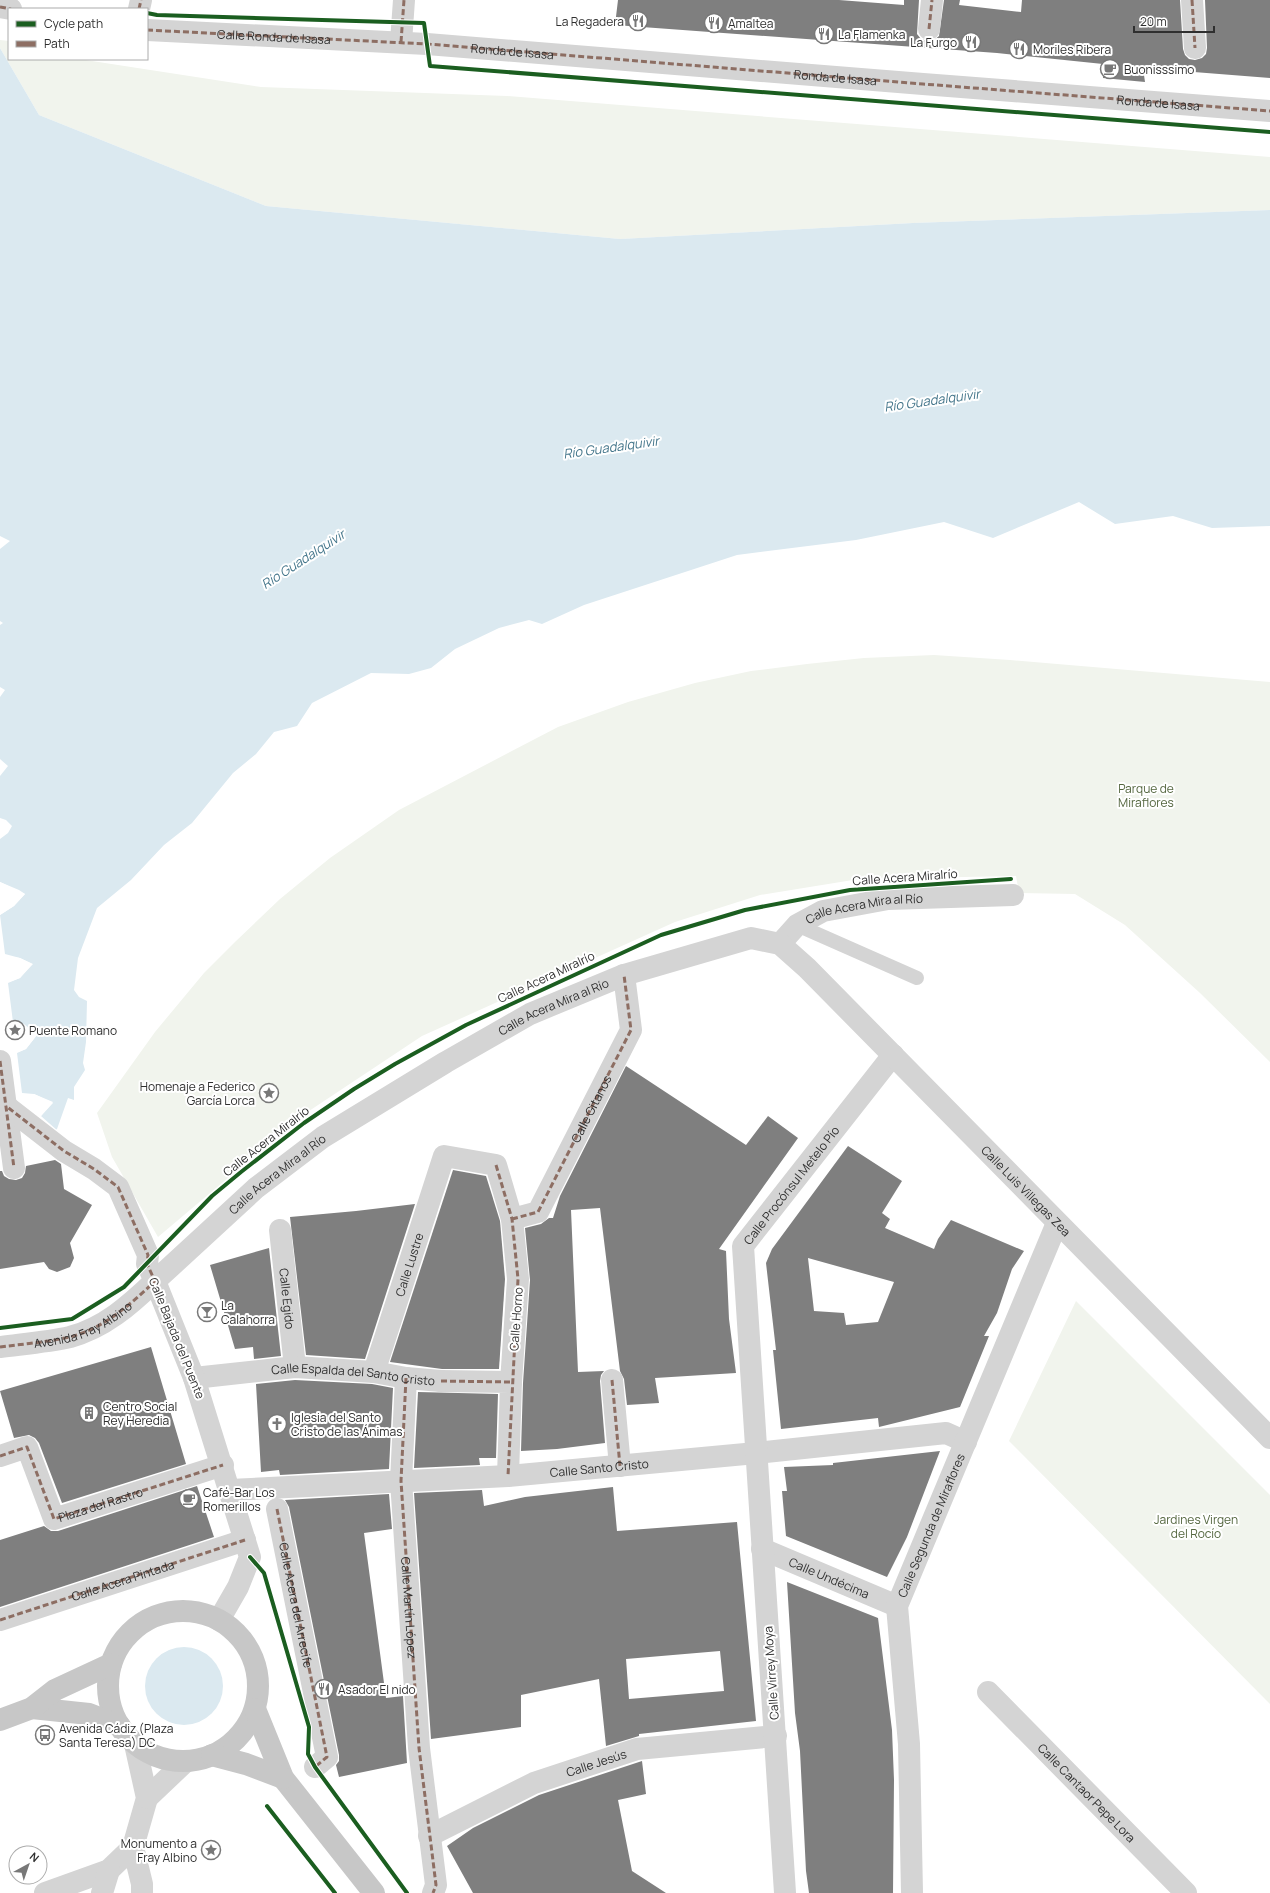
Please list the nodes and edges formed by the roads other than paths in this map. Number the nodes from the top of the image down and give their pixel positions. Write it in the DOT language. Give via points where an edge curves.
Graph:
graph roads {
  1 [pos="404,0"];
  2 [pos="932,0"];
  3 [pos="1192,0"];
  4 [pos="929,29"];
  5 [pos="148,30"];
  6 [pos="401,42"];
  7 [pos="1195,48"];
  8 [pos="1270,111"];
  9 [pos="1013,895"];
  10 [pos="797,925"];
  11 [pos="780,944"];
  12 [pos="624,975"];
  13 [pos="917,978"];
  14 [pos="893,1055"];
  15 [pos="0,1061"];
  16 [pos="6,1106"];
  17 [pos="444,1156"];
  18 [pos="14,1168"];
  19 [pos="512,1219"];
  20 [pos="1057,1223"];
  21 [pos="280,1230"];
  22 [pos="155,1281"];
  23 [pos="0,1347"];
  24 [pos="296,1367"];
  25 [pos="374,1372"];
  26 [pos="194,1378"];
  27 [pos="406,1378"];
  28 [pos="612,1380"];
  29 [pos="512,1382"];
  30 [pos="1270,1438"];
  31 [pos="966,1442"];
  32 [pos="756,1453"];
  33 [pos="0,1456"];
  34 [pos="223,1465"];
  35 [pos="620,1466"];
  36 [pos="508,1476"];
  37 [pos="401,1481"];
  38 [pos="230,1490"];
  39 [pos="277,1509"];
  40 [pos="245,1540"];
  41 [pos="762,1549"];
  42 [pos="897,1606"];
  43 [pos="0,1620"];
  44 [pos="220,1620"];
  45 [pos="111,1664"];
  46 [pos="988,1692"];
  47 [pos="32,1708"];
  48 [pos="255,1709"];
  49 [pos="0,1720"];
  50 [pos="120,1726"];
  51 [pos="776,1736"];
  52 [pos="135,1744"];
  53 [pos="212,1755"];
  54 [pos="186,1761"];
  55 [pos="314,1767"];
  56 [pos="283,1778"];
  57 [pos="147,1798"];
  58 [pos="429,1836"];
  59 [pos="133,1847"];
  60 [pos="109,1870"];
  61 [pos="45,1893"];
  62 [pos="102,1893"];
  63 [pos="142,1893"];
  64 [pos="374,1893"];
  65 [pos="433,1893"];
  66 [pos="785,1893"];
  67 [pos="912,1893"];
  68 [pos="1186,1893"];
  1 -- 6 [label="street"];
  2 -- 4 [label="street"];
  3 -- 7 [label="street"];
  5 -- 6 [label="street, Calle Ronda de Isasa"];
  6 -- 8 [label="street, Ronda de Isasa"];
  9 -- 10 [label="street, Calle Acera Mira al Río" via="888,899 823,911"];
  10 -- 11 [label="street, Calle Acera Mira al Río"];
  10 -- 13 [label="lane"];
  11 -- 12 [label="street, Calle Acera Mira al Río" via="751,938"];
  11 -- 14 [label="street, Calle Luis Villegas Zea"];
  12 -- 19 [label="street, Calle Gitanos" via="631,1030 538,1212"];
  12 -- 22 [label="street, Calle Acera Mira al Río" via="530,1014 323,1137 256,1188"];
  14 -- 20 [label="street, Calle Luis Villegas Zea"];
  14 -- 32 [label="street, Calle Procónsul Metelo Pío" via="743,1246"];
  15 -- 16 [label="street"];
  16 -- 18 [label="street"];
  16 -- 22 [label="street, Calle Bajada del Puente" via="118,1187 148,1255 147,1264"];
  17 -- 19 [label="street, Calle Horno" via="496,1165"];
  17 -- 25 [label="street, Calle Lustre"];
  19 -- 29 [label="street, Calle Horno" via="518,1279"];
  20 -- 30 [label="street, Calle Luis Villegas Zea"];
  20 -- 31 [label="street, Calle Segunda de Miraflores"];
  21 -- 24 [label="street, Calle Egido"];
  22 -- 23 [label="street, Avenida Fray Albino" via="132,1303 105,1322 71,1336"];
  22 -- 26 [label="street, Calle Bajada del Puente"];
  24 -- 25 [label="street, Calle Espalda del Santo Cristo"];
  24 -- 26 [label="street, Calle Espalda del Santo Cristo"];
  25 -- 27 [label="street, Calle Espalda del Santo Cristo"];
  26 -- 34 [label="street, Calle Bajada del Puente"];
  27 -- 29 [label="street, Calle Espalda del Santo Cristo"];
  27 -- 37 [label="street, Calle Martín López"];
  28 -- 35 [label="street"];
  29 -- 36 [label="street, Calle Horno"];
  31 -- 32 [label="street, Calle Santo Cristo" via="946,1433"];
  31 -- 42 [label="street, Calle Segunda de Miraflores"];
  32 -- 35 [label="street, Calle Santo Cristo"];
  32 -- 41 [label="street, Calle Virrey Moya"];
  33 -- 34 [label="street, Plaza del Rastro" via="27,1447 54,1519"];
  34 -- 38 [label="street, Calle Bajada del Puente"];
  35 -- 36 [label="street, Calle Santo Cristo"];
  36 -- 37 [label="street, Calle Santo Cristo"];
  37 -- 38 [label="street, Calle Santo Cristo"];
  37 -- 58 [label="street, Calle Martín López" via="419,1748"];
  38 -- 40 [label="street, Calle Bajada del Puente"];
  39 -- 55 [label="street, Calle Acera del Arrecife" via="327,1757"];
  40 -- 43 [label="street, Calle Acera Pintada"];
  40 -- 44 [label="street, Calle Bajada del Puente" via="250,1557 238,1588"];
  41 -- 42 [label="street, Calle Undécima"];
  41 -- 51 [label="street, Calle Virrey Moya"];
  42 -- 67 [label="street, Calle Segunda de Miraflores" via="909,1744"];
  44 -- 45 [label="main road" via="198,1612 176,1611 154,1616 135,1628 120,1644"];
  44 -- 48 [label="main road" via="239,1636 252,1658 258,1683"];
  45 -- 47 [label="main road" via="55,1690"];
  45 -- 50 [label="main road" via="108,1686 111,1707"];
  46 -- 68 [label="street, Calle Cantaor Pepe Lora"];
  47 -- 49 [label="main road"];
  47 -- 50 [label="main road" via="89,1714"];
  48 -- 53 [label="main road" via="245,1728 231,1744"];
  48 -- 56 [label="main road"];
  50 -- 52 [label="main road"];
  51 -- 58 [label="street, Calle Jesús" via="637,1749 534,1783"];
  51 -- 66 [label="street, Calle Virrey Moya"];
  52 -- 54 [label="main road" via="150,1754 168,1760"];
  52 -- 57 [label="street"];
  53 -- 54 [label="main road"];
  53 -- 56 [label="main road"];
  54 -- 57 [label="street"];
  56 -- 64 [label="main road"];
  57 -- 59 [label="street"];
  58 -- 65 [label="street, Calle Martín López" via="436,1885"];
  59 -- 60 [label="street"];
  59 -- 63 [label="street"];
  60 -- 61 [label="street"];
  60 -- 62 [label="street"];
}
